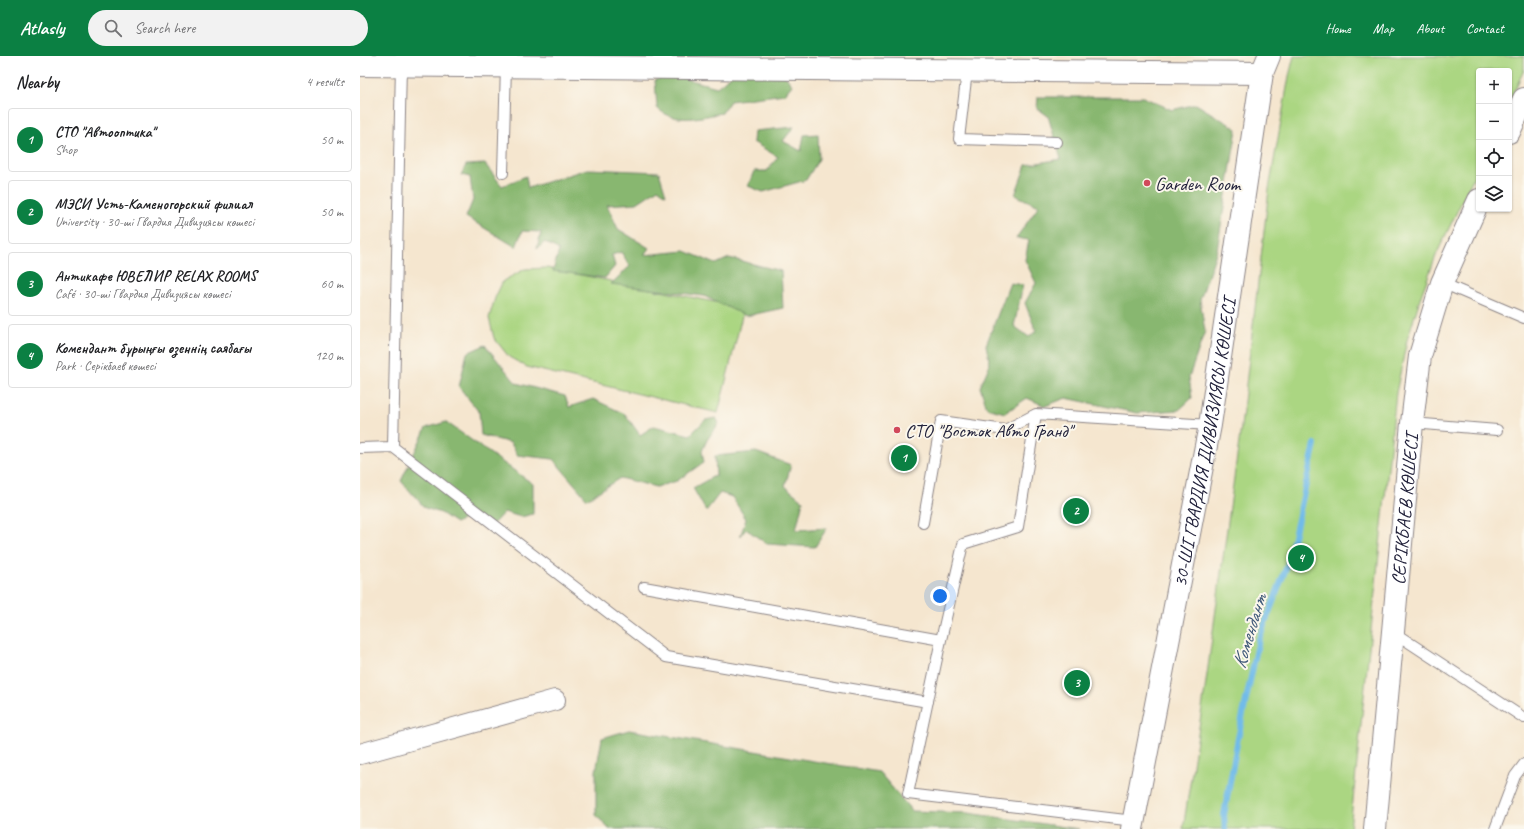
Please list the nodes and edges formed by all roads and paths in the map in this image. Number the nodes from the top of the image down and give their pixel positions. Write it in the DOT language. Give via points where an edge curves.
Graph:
graph roads {
  1 [pos="481,61"];
  2 [pos="863,63"];
  3 [pos="360,65"];
  4 [pos="401,65"];
  5 [pos="1265,65"];
  6 [pos="506,66"];
  7 [pos="967,71"];
  8 [pos="1524,99"];
  9 [pos="1512,125"];
  10 [pos="1057,142"];
  11 [pos="504,173"];
  12 [pos="1476,207"];
  13 [pos="1442,283"];
  14 [pos="1524,318"];
  15 [pos="1036,414"];
  16 [pos="1412,423"];
  17 [pos="1210,424"];
  18 [pos="1497,430"];
  19 [pos="393,447"];
  20 [pos="360,448"];
  21 [pos="923,523"];
  22 [pos="644,587"];
  23 [pos="1393,632"];
  24 [pos="940,640"];
  25 [pos="555,700"];
  26 [pos="928,702"];
  27 [pos="1524,718"];
  28 [pos="360,754"];
  29 [pos="1524,764"];
  30 [pos="1133,825"];
  31 [pos="1375,829"];
  32 [pos="1495,829"];
  1 -- 4 [label="street"];
  1 -- 6 [label="street"];
  2 -- 6 [label="street"];
  2 -- 7 [label="street"];
  3 -- 4 [label="street"];
  4 -- 19 [label="lane"];
  5 -- 7 [label="street"];
  5 -- 17 [label="street, 30-ШІ ГВАРДИЯ ДИВИЗИЯСЫ КӨШЕСІ"];
  6 -- 11 [label="lane"];
  7 -- 10 [label="lane" via="959,139"];
  8 -- 9 [label="street"];
  12 -- 13 [label="street, СЕРІКБАЕВ КӨШЕСІ"];
  13 -- 14 [label="lane"];
  13 -- 16 [label="street, СЕРІКБАЕВ КӨШЕСІ" via="1420,356"];
  15 -- 17 [label="lane"];
  15 -- 21 [label="lane" via="1005,430 941,422"];
  15 -- 24 [label="lane" via="1018,527 963,544"];
  16 -- 18 [label="lane"];
  16 -- 23 [label="street, СЕРІКБАЕВ КӨШЕСІ"];
  17 -- 30 [label="street, 30-ШІ ГВАРДИЯ ДИВИЗИЯСЫ КӨШЕСІ"];
  19 -- 20 [label="lane"];
  19 -- 26 [label="lane" via="666,657"];
  22 -- 24 [label="lane"];
  23 -- 27 [label="lane"];
  23 -- 31 [label="street, СЕРІКБАЕВ КӨШЕСІ"];
  24 -- 26 [label="lane"];
  25 -- 28 [label="street"];
  26 -- 30 [label="lane" via="908,794"];
  29 -- 32 [label="lane" via="1515,776"];
}
